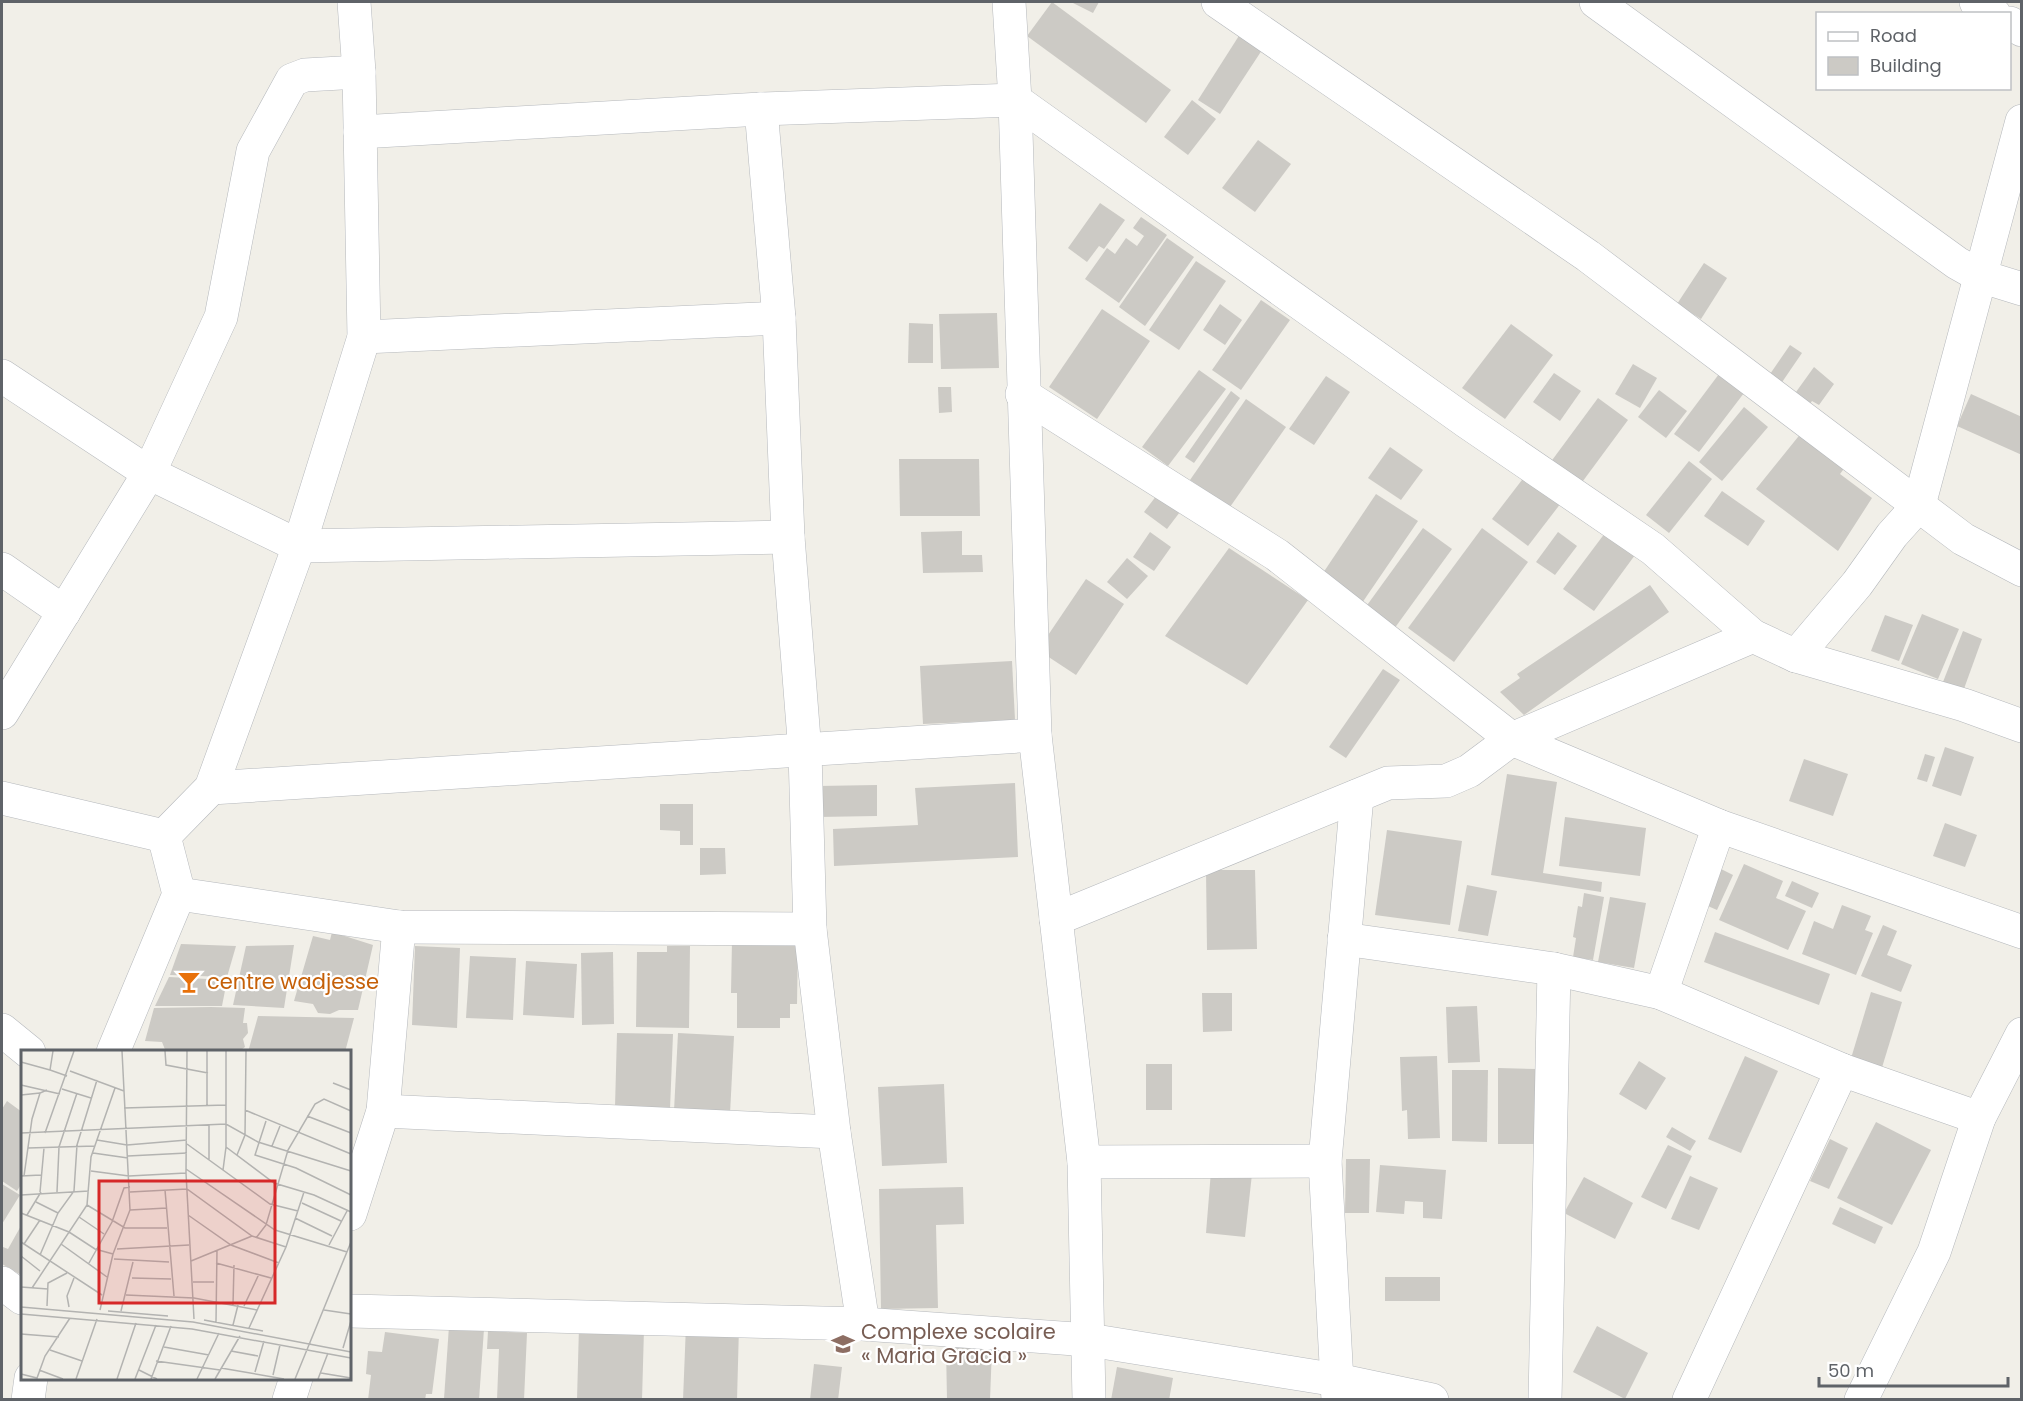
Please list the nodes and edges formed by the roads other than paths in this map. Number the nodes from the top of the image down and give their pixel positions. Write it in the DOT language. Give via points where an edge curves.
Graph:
graph roads {
  1 [pos="354,2"];
  2 [pos="1009,2"];
  3 [pos="1218,2"];
  4 [pos="1596,2"];
  5 [pos="1976,2"];
  6 [pos="1991,12"];
  7 [pos="359,72"];
  8 [pos="1015,100"];
  9 [pos="761,109"];
  10 [pos="2022,121"];
  11 [pos="360,132"];
  12 [pos="1980,276"];
  13 [pos="2022,289"];
  14 [pos="779,318"];
  15 [pos="364,338"];
  16 [pos="2,376"];
  17 [pos="1022,394"];
  18 [pos="148,473"];
  19 [pos="1919,505"];
  20 [pos="788,537"];
  21 [pos="299,546"];
  22 [pos="2,569"];
  23 [pos="2022,570"];
  24 [pos="64,612"];
  25 [pos="1754,636"];
  26 [pos="1797,656"];
  27 [pos="2,713"];
  28 [pos="2022,726"];
  29 [pos="1035,735"];
  30 [pos="1512,739"];
  31 [pos="805,752"];
  32 [pos="211,788"];
  33 [pos="1358,796"];
  34 [pos="2,798"];
  35 [pos="1719,826"];
  36 [pos="164,836"];
  37 [pos="179,894"];
  38 [pos="1056,919"];
  39 [pos="399,927"];
  40 [pos="810,929"];
  41 [pos="2022,932"];
  42 [pos="1344,939"];
  43 [pos="1554,969"];
  44 [pos="1661,993"];
  45 [pos="2,1030"];
  46 [pos="2022,1034"];
  47 [pos="27,1050"];
  48 [pos="113,1050"];
  49 [pos="1842,1070"];
  50 [pos="383,1111"];
  51 [pos="1979,1118"];
  52 [pos="834,1132"];
  53 [pos="1325,1161"];
  54 [pos="1084,1162"];
  55 [pos="351,1211"];
  56 [pos="2,1283"];
  57 [pos="21,1297"];
  58 [pos="351,1311"];
  59 [pos="863,1323"];
  60 [pos="1089,1340"];
  61 [pos="31,1380"];
  62 [pos="295,1380"];
  63 [pos="1338,1390"];
  64 [pos="28,1400"];
  65 [pos="289,1400"];
  66 [pos="1089,1400"];
  67 [pos="1432,1400"];
  68 [pos="1545,1400"];
  69 [pos="1689,1400"];
  70 [pos="1861,1400"];
  1 -- 7 [label="street"];
  2 -- 8 [label="street"];
  3 -- 19 [label="street" via="1588,256"];
  4 -- 12 [label="street"];
  5 -- 6 [label="street"];
  7 -- 11 [label="street"];
  7 -- 18 [label="street" via="305,75 292,80 254,152 221,317"];
  8 -- 9 [label="street"];
  8 -- 17 [label="street"];
  8 -- 25 [label="street" via="1467,422 1653,549"];
  9 -- 11 [label="street"];
  9 -- 14 [label="street"];
  10 -- 12 [label="street"];
  11 -- 15 [label="street"];
  12 -- 13 [label="street"];
  12 -- 19 [label="street"];
  14 -- 15 [label="street"];
  14 -- 20 [label="street"];
  15 -- 21 [label="street"];
  16 -- 18 [label="street"];
  17 -- 29 [label="street"];
  17 -- 30 [label="street" via="1277,555"];
  18 -- 21 [label="street"];
  18 -- 24 [label="street"];
  19 -- 23 [label="street" via="1962,539"];
  19 -- 26 [label="street"];
  20 -- 21 [label="street"];
  20 -- 31 [label="street"];
  21 -- 32 [label="street"];
  22 -- 24 [label="street"];
  24 -- 27 [label="street"];
  25 -- 26 [label="street"];
  25 -- 30 [label="street"];
  26 -- 28 [label="street"];
  29 -- 31 [label="street"];
  29 -- 38 [label="street"];
  30 -- 33 [label="street" via="1469,771 1446,781 1388,783"];
  30 -- 35 [label="street"];
  31 -- 32 [label="street"];
  31 -- 40 [label="street"];
  32 -- 36 [label="street"];
  33 -- 38 [label="street"];
  33 -- 42 [label="street"];
  34 -- 36 [label="street"];
  35 -- 41 [label="street"];
  35 -- 44 [label="street"];
  36 -- 37 [label="street"];
  37 -- 39 [label="street"];
  37 -- 48 [label="street"];
  38 -- 54 [label="street"];
  39 -- 40 [label="street"];
  39 -- 50 [label="street"];
  40 -- 52 [label="street"];
  42 -- 43 [label="street"];
  42 -- 53 [label="street"];
  43 -- 44 [label="street"];
  43 -- 68 [label="street"];
  44 -- 49 [label="street"];
  45 -- 47 [label="street"];
  46 -- 51 [label="street"];
  49 -- 51 [label="street"];
  49 -- 69 [label="street"];
  50 -- 52 [label="street"];
  50 -- 55 [label="street"];
  51 -- 70 [label="street" via="1935,1252"];
  52 -- 59 [label="street"];
  53 -- 54 [label="street"];
  53 -- 63 [label="street"];
  54 -- 60 [label="street"];
  56 -- 57 [label="street"];
  58 -- 59 [label="street"];
  59 -- 60 [label="street"];
  60 -- 63 [label="street"];
  60 -- 66 [label="street"];
  61 -- 64 [label="street"];
  62 -- 65 [label="street"];
  63 -- 67 [label="street"];
}
